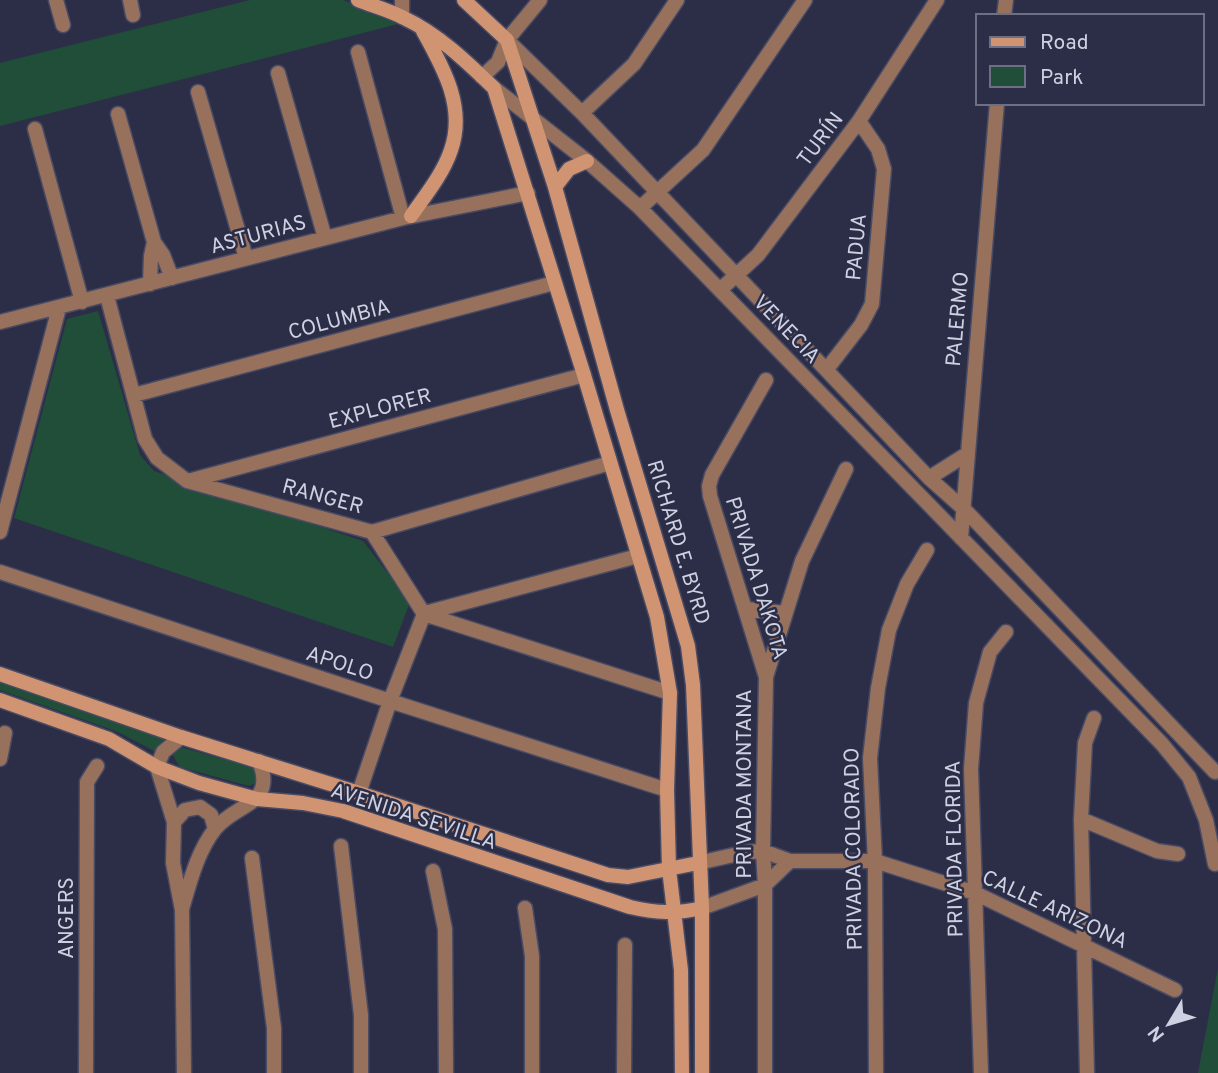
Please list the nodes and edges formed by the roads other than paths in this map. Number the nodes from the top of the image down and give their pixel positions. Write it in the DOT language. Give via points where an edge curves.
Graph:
graph roads {
  1 [pos="56,0"];
  2 [pos="130,0"];
  3 [pos="358,0"];
  4 [pos="402,0"];
  5 [pos="465,0"];
  6 [pos="540,0"];
  7 [pos="677,0"];
  8 [pos="806,0"];
  9 [pos="937,0"];
  10 [pos="134,15"];
  11 [pos="402,17"];
  12 [pos="63,25"];
  13 [pos="420,26"];
  14 [pos="507,40"];
  15 [pos="358,52"];
  16 [pos="278,73"];
  17 [pos="482,77"];
  18 [pos="494,88"];
  19 [pos="198,92"];
  20 [pos="997,105"];
  21 [pos="582,113"];
  22 [pos="118,114"];
  23 [pos="532,117"];
  24 [pos="859,121"];
  25 [pos="35,129"];
  26 [pos="587,162"];
  27 [pos="555,187"];
  28 [pos="658,191"];
  29 [pos="528,193"];
  30 [pos="640,208"];
  31 [pos="407,217"];
  32 [pos="325,238"];
  33 [pos="155,242"];
  34 [pos="246,258"];
  35 [pos="736,276"];
  36 [pos="172,278"];
  37 [pos="554,283"];
  38 [pos="150,284"];
  39 [pos="720,290"];
  40 [pos="107,296"];
  41 [pos="82,302"];
  42 [pos="60,308"];
  43 [pos="1,320"];
  44 [pos="827,369"];
  45 [pos="584,375"];
  46 [pos="766,380"];
  47 [pos="134,395"];
  48 [pos="967,454"];
  49 [pos="610,463"];
  50 [pos="846,469"];
  51 [pos="929,478"];
  52 [pos="187,481"];
  53 [pos="965,510"];
  54 [pos="372,532"];
  55 [pos="0,533"];
  56 [pos="961,538"];
  57 [pos="927,550"];
  58 [pos="638,556"];
  59 [pos="0,572"];
  60 [pos="746,609"];
  61 [pos="785,613"];
  62 [pos="424,614"];
  63 [pos="1006,632"];
  64 [pos="0,674"];
  65 [pos="765,677"];
  66 [pos="670,693"];
  67 [pos="0,700"];
  68 [pos="390,701"];
  69 [pos="1094,718"];
  70 [pos="1164,719"];
  71 [pos="1151,732"];
  72 [pos="5,733"];
  73 [pos="181,737"];
  74 [pos="0,759"];
  75 [pos="259,761"];
  76 [pos="97,766"];
  77 [pos="157,767"];
  78 [pos="1215,772"];
  79 [pos="667,790"];
  80 [pos="359,793"];
  81 [pos="257,799"];
  82 [pos="1081,819"];
  83 [pos="174,821"];
  84 [pos="215,829"];
  85 [pos="341,846"];
  86 [pos="763,851"];
  87 [pos="1178,855"];
  88 [pos="253,858"];
  89 [pos="790,861"];
  90 [pos="875,861"];
  91 [pos="698,863"];
  92 [pos="1215,864"];
  93 [pos="669,869"];
  94 [pos="433,871"];
  95 [pos="765,885"];
  96 [pos="975,893"];
  97 [pos="525,908"];
  98 [pos="702,908"];
  99 [pos="181,910"];
  100 [pos="674,914"];
  101 [pos="625,945"];
  102 [pos="1085,946"];
  103 [pos="1175,990"];
  104 [pos="86,1073"];
  105 [pos="184,1073"];
  106 [pos="274,1073"];
  107 [pos="361,1073"];
  108 [pos="446,1073"];
  109 [pos="531,1073"];
  110 [pos="624,1073"];
  111 [pos="682,1073"];
  112 [pos="702,1073"];
  113 [pos="765,1073"];
  114 [pos="876,1073"];
  115 [pos="981,1073"];
  116 [pos="1087,1073"];
  1 -- 12 [label="street"];
  2 -- 10 [label="street"];
  3 -- 11 [label="street, VENECIA"];
  4 -- 11 [label="street"];
  5 -- 14 [label="street, VENECIA"];
  6 -- 14 [label="street"];
  7 -- 21 [label="street" via="634,64"];
  8 -- 28 [label="street" via="703,150"];
  9 -- 24 [label="street, TURÍN"];
  11 -- 13 [label="street, VENECIA"];
  13 -- 17 [label="street, VENECIA"];
  13 -- 31 [label="street" via="446,71 456,118 452,149"];
  14 -- 17 [label="street" via="498,62"];
  14 -- 21 [label="street, VENECIA"];
  14 -- 23 [label="street, RICHARD E. BYRD"];
  15 -- 31 [label="street"];
  16 -- 32 [label="street"];
  17 -- 18 [label="street, VENECIA"];
  18 -- 23 [label="street, VENECIA"];
  18 -- 29 [label="street, RICHARD E. BYRD"];
  19 -- 34 [label="street"];
  20 -- 48 [label="street, PALERMO"];
  21 -- 28 [label="street, VENECIA"];
  22 -- 33 [label="street"];
  23 -- 26 [label="street, VENECIA"];
  23 -- 27 [label="street, RICHARD E. BYRD"];
  24 -- 35 [label="street, TURÍN" via="758,255"];
  24 -- 44 [label="street, PADUA" via="878,149 884,169 872,304"];
  25 -- 41 [label="street"];
  26 -- 27 [label="street" via="569,169"];
  26 -- 30 [label="street, VENECIA"];
  27 -- 91 [label="street, RICHARD E. BYRD" via="688,646"];
  28 -- 30 [label="street"];
  28 -- 35 [label="street, VENECIA"];
  29 -- 31 [label="street, ASTURIAS"];
  29 -- 37 [label="street, RICHARD E. BYRD"];
  30 -- 39 [label="street, VENECIA"];
  31 -- 32 [label="street, ASTURIAS"];
  32 -- 34 [label="street, ASTURIAS"];
  33 -- 36 [label="street"];
  33 -- 38 [label="street"];
  34 -- 36 [label="street, ASTURIAS"];
  35 -- 39 [label="street, TURÍN"];
  35 -- 44 [label="street, VENECIA"];
  36 -- 38 [label="street, ASTURIAS"];
  37 -- 45 [label="street, RICHARD E. BYRD"];
  37 -- 47 [label="street, COLUMBIA"];
  38 -- 40 [label="street, ASTURIAS"];
  39 -- 56 [label="street, VENECIA"];
  40 -- 41 [label="street, ASTURIAS"];
  40 -- 47 [label="street, RANGER"];
  41 -- 42 [label="street, ASTURIAS"];
  42 -- 43 [label="street, ASTURIAS"];
  42 -- 55 [label="street"];
  44 -- 51 [label="street, VENECIA"];
  45 -- 49 [label="street, RICHARD E. BYRD"];
  45 -- 52 [label="street, EXPLORER"];
  46 -- 60 [label="street, PRIVADA DAKOTA" via="709,486"];
  47 -- 52 [label="street, RANGER" via="149,448"];
  48 -- 51 [label="street"];
  48 -- 53 [label="street, PALERMO"];
  49 -- 54 [label="street"];
  49 -- 58 [label="street, RICHARD E. BYRD"];
  50 -- 61 [label="street, PRIVADA MONTANA" via="803,561"];
  51 -- 53 [label="street, VENECIA"];
  52 -- 54 [label="street, RANGER"];
  53 -- 56 [label="street, PALERMO"];
  53 -- 70 [label="street, VENECIA"];
  54 -- 62 [label="street, RANGER"];
  56 -- 71 [label="street, VENECIA"];
  57 -- 90 [label="street, PRIVADA COLORADO" via="907,584 890,631 878,688 870,758"];
  58 -- 62 [label="street"];
  58 -- 66 [label="street, RICHARD E. BYRD" via="657,617"];
  59 -- 68 [label="street, APOLO"];
  60 -- 61 [label="street"];
  60 -- 65 [label="street, PRIVADA DAKOTA"];
  61 -- 65 [label="street, PRIVADA MONTANA"];
  62 -- 66 [label="street"];
  62 -- 68 [label="street"];
  63 -- 96 [label="street, PRIVADA FLORIDA" via="990,652 976,703 971,769"];
  64 -- 73 [label="street, AVENIDA SEVILLA"];
  65 -- 86 [label="street, PRIVADA MONTANA"];
  66 -- 79 [label="street, RICHARD E. BYRD"];
  67 -- 77 [label="street, AVENIDA SEVILLA" via="110,739"];
  68 -- 79 [label="street, APOLO"];
  68 -- 80 [label="street"];
  69 -- 82 [label="street" via="1085,743"];
  70 -- 71 [label="street"];
  70 -- 78 [label="street, VENECIA"];
  71 -- 92 [label="street, VENECIA" via="1189,777 1206,820"];
  72 -- 74 [label="street"];
  73 -- 75 [label="street, AVENIDA SEVILLA"];
  73 -- 77 [label="street" via="163,752"];
  75 -- 80 [label="street, AVENIDA SEVILLA"];
  75 -- 81 [label="street" via="264,780"];
  76 -- 104 [label="street, ANGERS" via="88,782"];
  77 -- 81 [label="street, AVENIDA SEVILLA"];
  77 -- 83 [label="street"];
  79 -- 93 [label="street, RICHARD E. BYRD"];
  80 -- 93 [label="street, AVENIDA SEVILLA" via="608,875 628,877"];
  81 -- 84 [label="street"];
  81 -- 100 [label="street, AVENIDA SEVILLA" via="343,811 630,907"];
  82 -- 87 [label="street" via="1157,852"];
  82 -- 102 [label="street"];
  83 -- 84 [label="street" via="185,810 200,807 211,815"];
  83 -- 99 [label="street" via="173,863"];
  84 -- 99 [label="street" via="193,871"];
  85 -- 107 [label="street" via="361,1016"];
  86 -- 89 [label="street, CALLE ARIZONA"];
  86 -- 91 [label="street, CALLE ARIZONA"];
  86 -- 95 [label="street, PRIVADA MONTANA"];
  88 -- 106 [label="street" via="274,1028"];
  89 -- 90 [label="street, CALLE ARIZONA"];
  89 -- 95 [label="street"];
  90 -- 96 [label="street, CALLE ARIZONA"];
  90 -- 114 [label="street, PRIVADA COLORADO"];
  91 -- 93 [label="street, AVENIDA SEVILLA"];
  91 -- 98 [label="street, RICHARD E. BYRD"];
  93 -- 100 [label="street, RICHARD E. BYRD"];
  94 -- 108 [label="street" via="445,929"];
  95 -- 98 [label="street"];
  95 -- 113 [label="street, PRIVADA MONTANA"];
  96 -- 102 [label="street, CALLE ARIZONA"];
  96 -- 115 [label="street, PRIVADA FLORIDA"];
  97 -- 109 [label="street" via="532,956"];
  98 -- 100 [label="street, AVENIDA SEVILLA"];
  98 -- 112 [label="street, RICHARD E. BYRD"];
  99 -- 105 [label="street"];
  100 -- 111 [label="street, RICHARD E. BYRD" via="681,970"];
  101 -- 110 [label="street"];
  102 -- 103 [label="street, CALLE ARIZONA"];
  102 -- 116 [label="street"];
}
